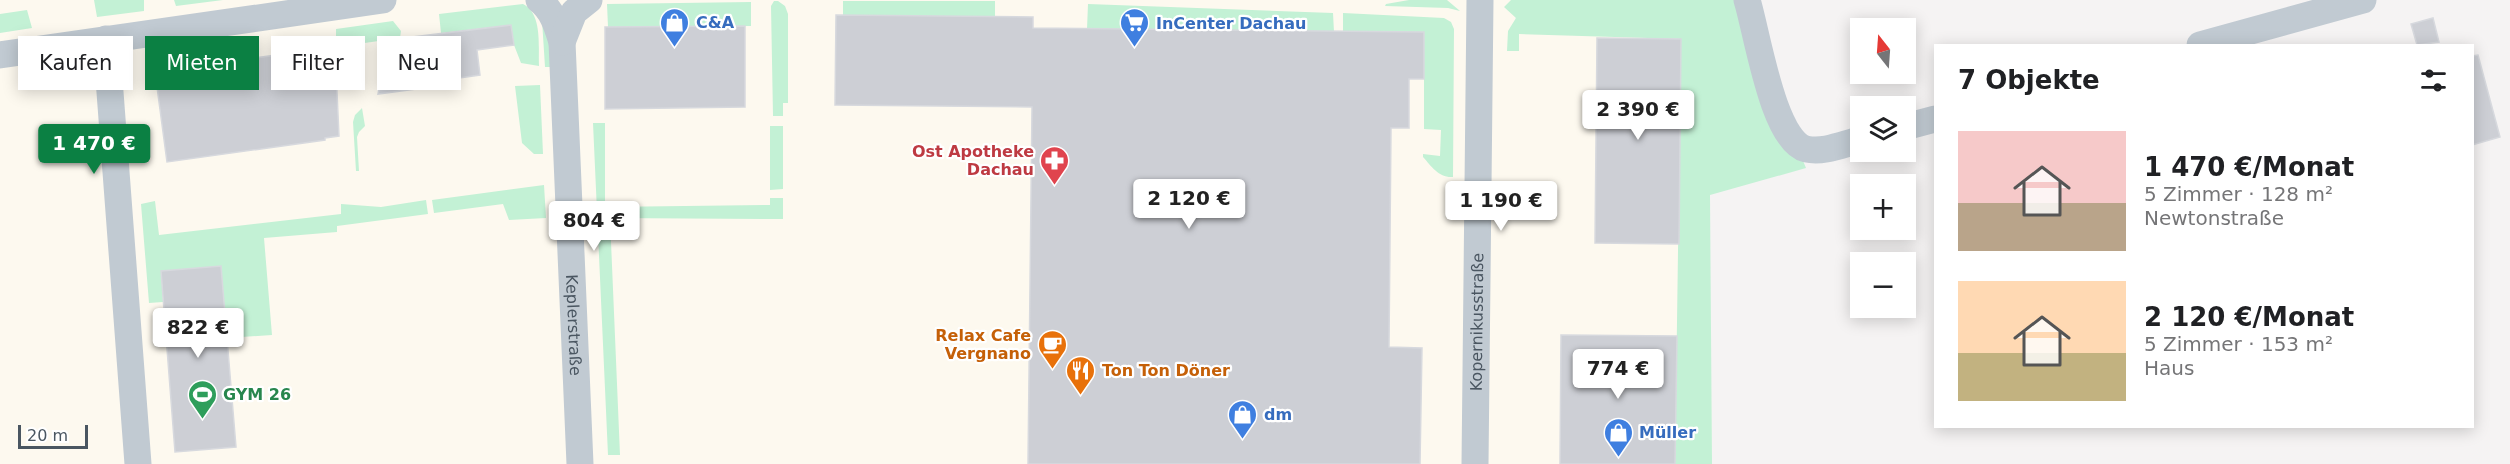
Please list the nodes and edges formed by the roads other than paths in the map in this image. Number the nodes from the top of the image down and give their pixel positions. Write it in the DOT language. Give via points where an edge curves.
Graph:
graph roads {
  1 [pos="382,0"];
  2 [pos="539,0"];
  3 [pos="589,0"];
  4 [pos="1480,0"];
  5 [pos="1747,0"];
  6 [pos="2363,0"];
  7 [pos="127,36"];
  8 [pos="562,42"];
  9 [pos="2204,44"];
  10 [pos="18,52"];
  11 [pos="0,55"];
  12 [pos="110,90"];
  13 [pos="1934,119"];
  14 [pos="1916,124"];
  15 [pos="1850,143"];
  16 [pos="138,464"];
  17 [pos="580,464"];
  18 [pos="1475,464"];
  1 -- 7 [label="street"];
  2 -- 8 [label="street, Keplerstraße" via="556,22"];
  3 -- 8 [label="street, Keplerstraße" via="574,12"];
  4 -- 18 [label="street, Kopernikusstraße"];
  5 -- 15 [label="street" via="1775,106 1788,135 1796,145 1820,151"];
  6 -- 9 [label="street"];
  8 -- 17 [label="street, Keplerstraße"];
  10 -- 11 [label="street"];
  12 -- 16 [label="street"];
  13 -- 14 [label="street"];
}
